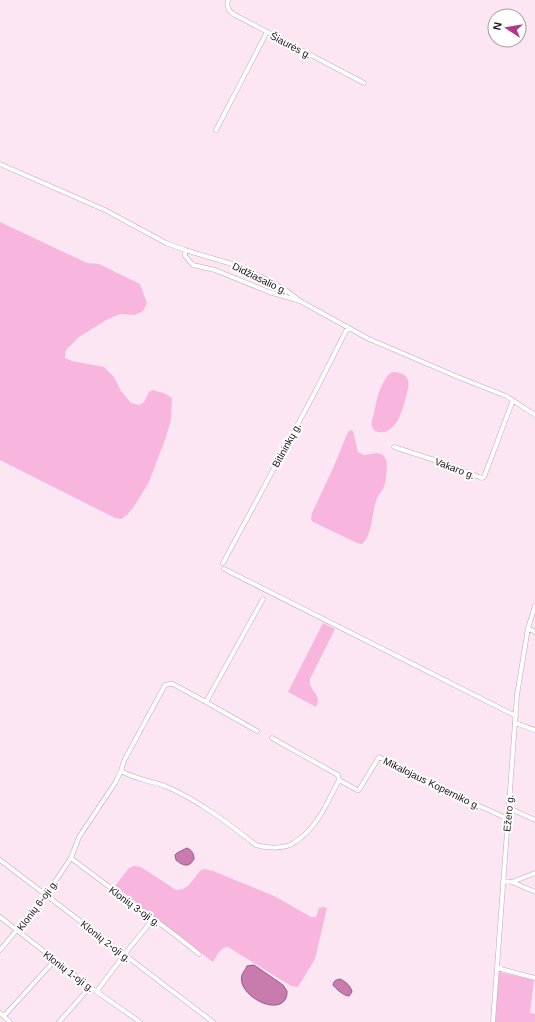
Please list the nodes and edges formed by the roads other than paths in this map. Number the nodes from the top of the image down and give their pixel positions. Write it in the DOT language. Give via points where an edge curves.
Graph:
graph roads {
  1 [pos="228,0"];
  2 [pos="267,32"];
  3 [pos="364,83"];
  4 [pos="216,130"];
  5 [pos="0,164"];
  6 [pos="185,250"];
  7 [pos="300,301"];
  8 [pos="348,327"];
  9 [pos="513,400"];
  10 [pos="535,415"];
  11 [pos="394,447"];
  12 [pos="223,563"];
  13 [pos="224,568"];
  14 [pos="263,599"];
  15 [pos="535,606"];
  16 [pos="528,628"];
  17 [pos="535,632"];
  18 [pos="206,702"];
  19 [pos="516,716"];
  20 [pos="515,723"];
  21 [pos="535,730"];
  22 [pos="257,731"];
  23 [pos="272,738"];
  24 [pos="122,771"];
  25 [pos="340,781"];
  26 [pos="509,808"];
  27 [pos="508,819"];
  28 [pos="535,820"];
  29 [pos="71,858"];
  30 [pos="0,860"];
  31 [pos="535,873"];
  32 [pos="503,881"];
  33 [pos="512,882"];
  34 [pos="535,892"];
  35 [pos="46,895"];
  36 [pos="0,918"];
  37 [pos="153,919"];
  38 [pos="17,931"];
  39 [pos="0,950"];
  40 [pos="199,954"];
  41 [pos="124,955"];
  42 [pos="55,960"];
  43 [pos="497,968"];
  44 [pos="535,978"];
  45 [pos="90,987"];
  46 [pos="97,991"];
  47 [pos="2,1014"];
  48 [pos="10,1022"];
  49 [pos="59,1022"];
  50 [pos="140,1022"];
  51 [pos="212,1022"];
  52 [pos="493,1022"];
  1 -- 2 [label="street, Šiaurės g." via="230,11"];
  2 -- 3 [label="street, Šiaurės g."];
  2 -- 4 [label="street"];
  5 -- 6 [label="street, Didžiasalio g." via="105,210 166,243"];
  6 -- 7 [label="street, Didžiasalio g." via="221,260 266,279"];
  6 -- 7 [label="street" via="185,256 193,265 215,270 269,292"];
  7 -- 8 [label="street, Didžiasalio g."];
  8 -- 9 [label="street, Didžiasalio g." via="369,339"];
  8 -- 12 [label="street, Bitininkų g."];
  9 -- 10 [label="street, Didžiasalio g."];
  9 -- 11 [label="street, Vakaro g." via="482,478"];
  13 -- 19 [label="street"];
  14 -- 18 [label="street"];
  15 -- 16 [label="street, Ežero g."];
  16 -- 17 [label="street"];
  16 -- 19 [label="street, Ežero g." via="519,678"];
  18 -- 22 [label="street"];
  18 -- 24 [label="street" via="173,684 165,685 123,764"];
  19 -- 20 [label="street, Ežero g."];
  20 -- 21 [label="street"];
  20 -- 26 [label="street, Ežero g."];
  23 -- 25 [label="street" via="338,775"];
  24 -- 25 [label="street" via="165,786 212,812 256,845 274,848 289,846 312,827"];
  24 -- 29 [label="street" via="79,837"];
  25 -- 27 [label="street, Mikalojaus Koperniko g." via="359,790 378,757"];
  26 -- 27 [label="street, Ežero g."];
  26 -- 28 [label="street"];
  27 -- 32 [label="street, Ežero g."];
  29 -- 35 [label="street, Klonių 6-oji g."];
  29 -- 37 [label="street, Klonių 3-oji g."];
  30 -- 35 [label="street, Klonių 2-oji g."];
  31 -- 33 [label="street"];
  32 -- 33 [label="street"];
  32 -- 43 [label="street, Ežero g."];
  33 -- 34 [label="street"];
  35 -- 38 [label="street, Klonių 6-oji g."];
  35 -- 41 [label="street, Klonių 2-oji g."];
  36 -- 38 [label="street, Klonių 1-oji g."];
  37 -- 40 [label="street, Klonių 3-oji g."];
  37 -- 41 [label="street"];
  38 -- 39 [label="street, Klonių 6-oji g."];
  38 -- 42 [label="street, Klonių 1-oji g."];
  41 -- 46 [label="street"];
  41 -- 51 [label="street, Klonių 2-oji g."];
  42 -- 45 [label="street, Klonių 1-oji g."];
  42 -- 47 [label="street"];
  43 -- 44 [label="street"];
  43 -- 52 [label="street, Ežero g."];
  45 -- 46 [label="street, Klonių 1-oji g."];
  45 -- 49 [label="street"];
  46 -- 50 [label="street, Klonių 1-oji g."];
  47 -- 48 [label="street"];
}
